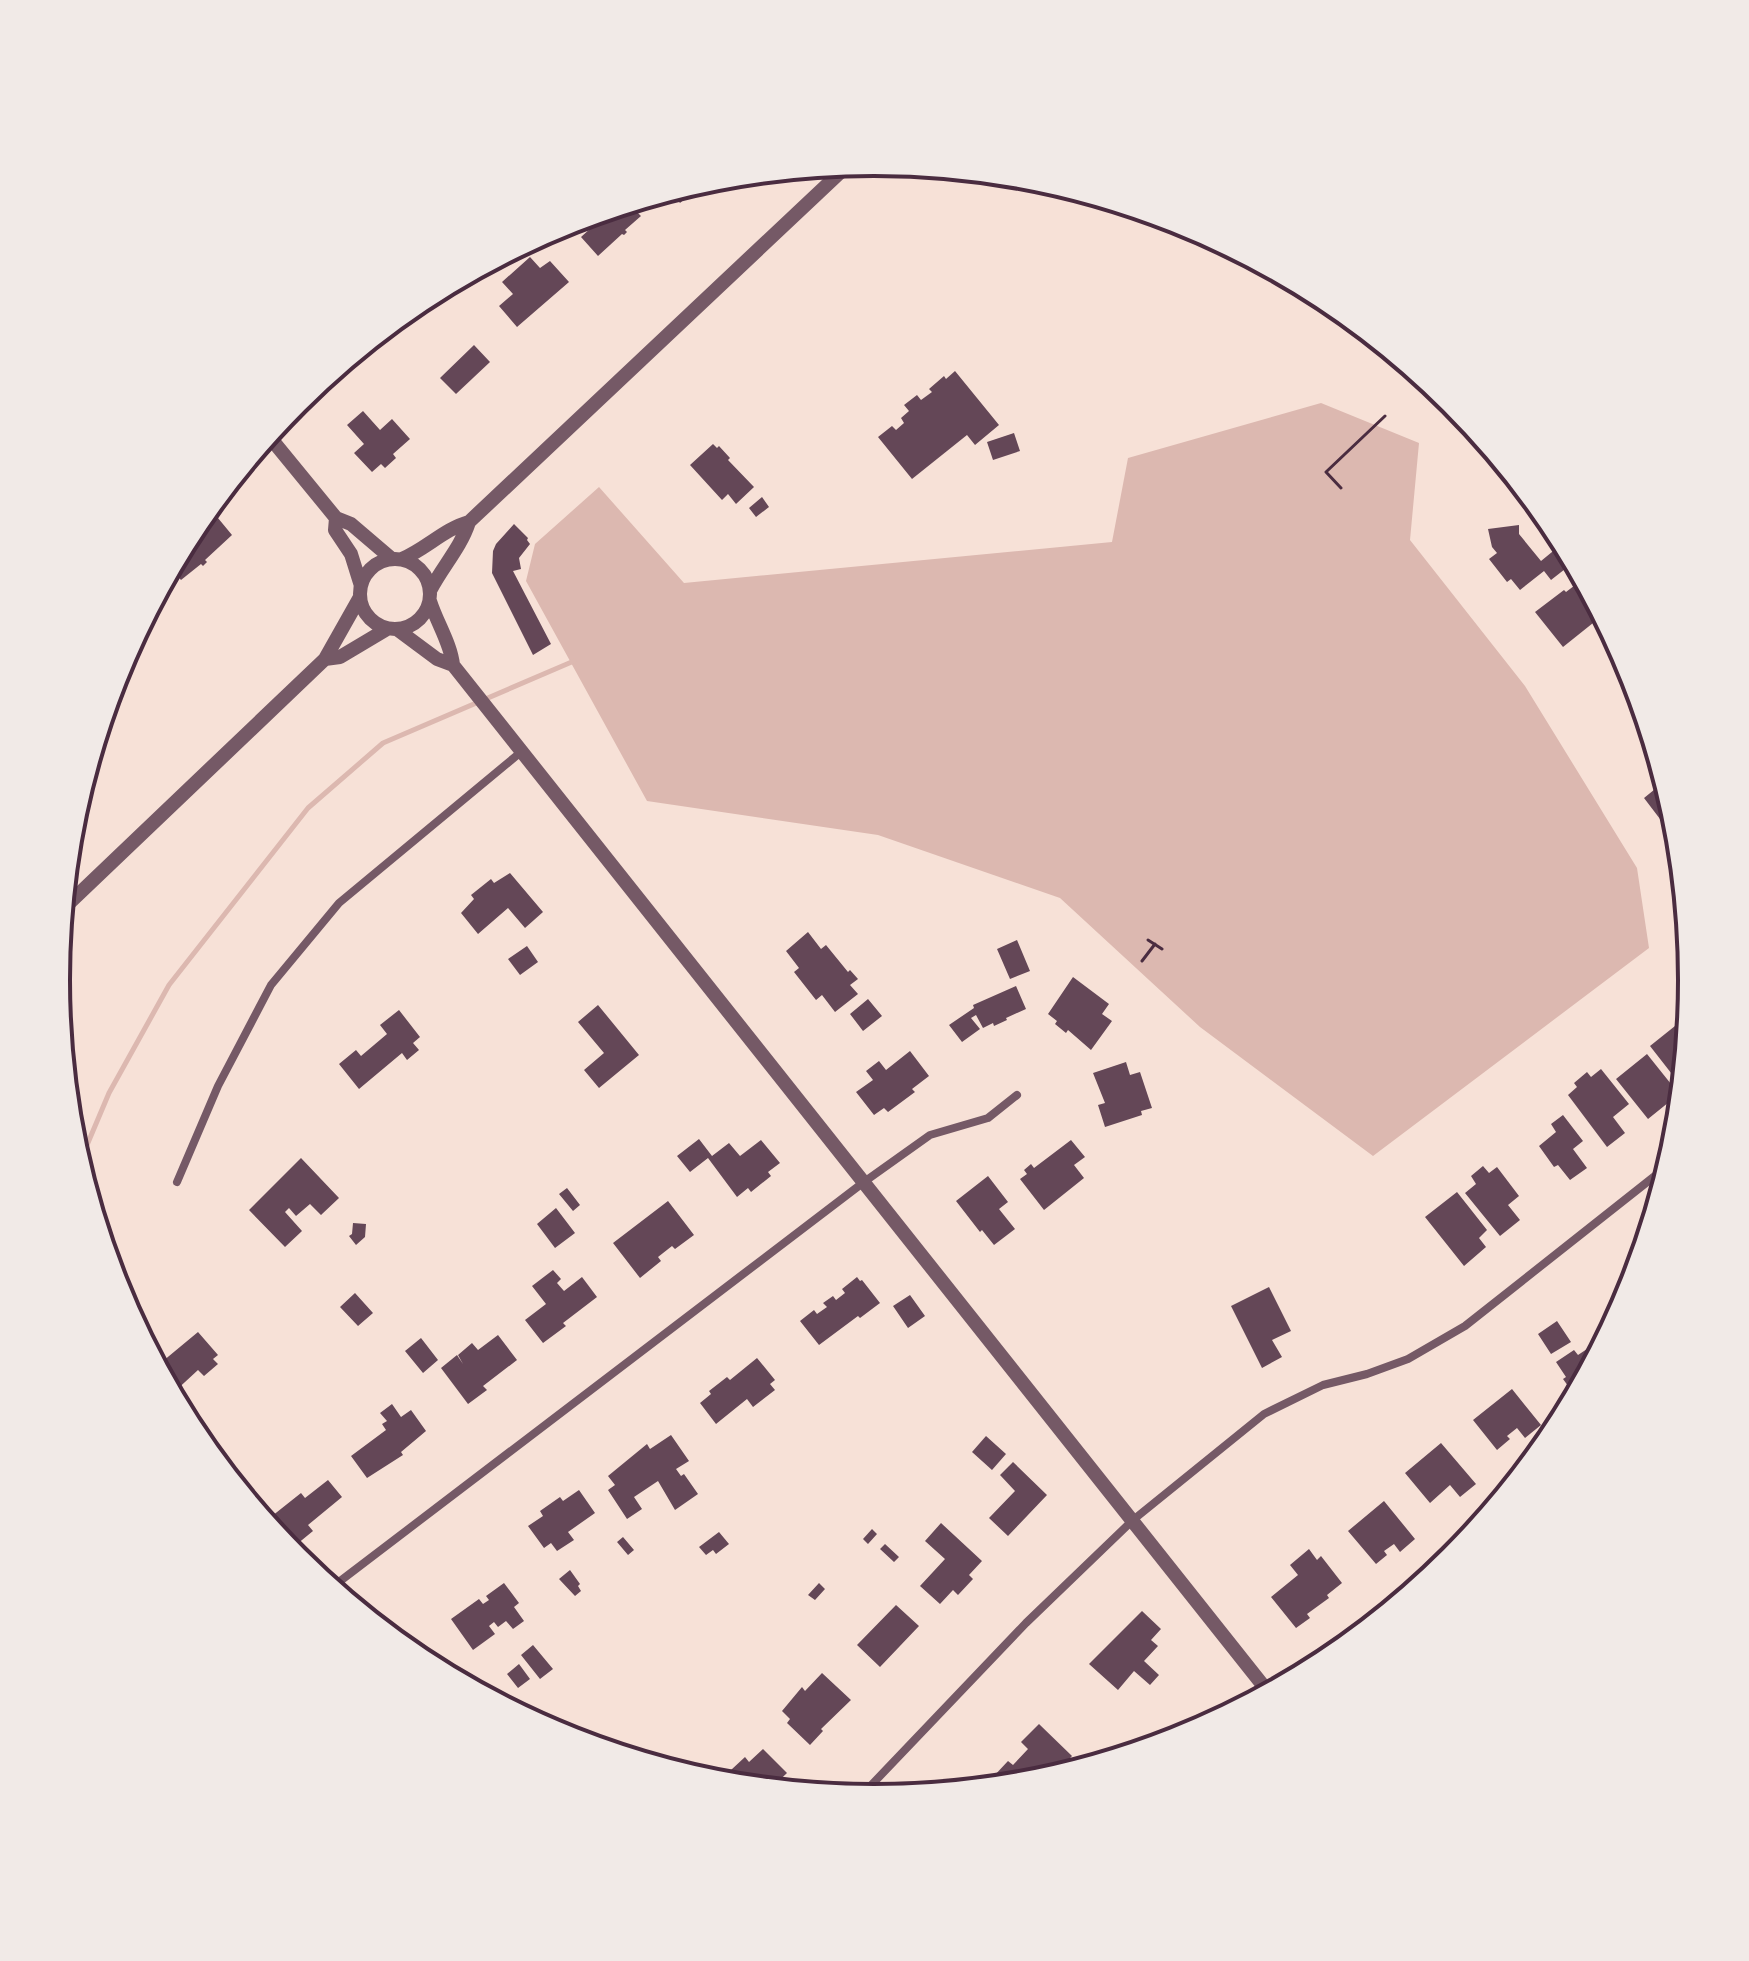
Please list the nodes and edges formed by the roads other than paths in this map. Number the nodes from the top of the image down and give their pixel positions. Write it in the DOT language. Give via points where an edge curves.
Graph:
graph roads {
  1 [pos="835,178"];
  2 [pos="276,444"];
  3 [pos="336,518"];
  4 [pos="469,522"];
  5 [pos="397,559"];
  6 [pos="361,591"];
  7 [pos="430,595"];
  8 [pos="392,629"];
  9 [pos="325,659"];
  10 [pos="453,665"];
  11 [pos="521,752"];
  12 [pos="75,898"];
  13 [pos="1017,1095"];
  14 [pos="1655,1176"];
  15 [pos="177,1182"];
  16 [pos="864,1182"];
  17 [pos="1133,1520"];
  18 [pos="340,1581"];
  19 [pos="1262,1685"];
  20 [pos="871,1785"];
  1 -- 4 [label="street"];
  2 -- 3 [label="street"];
  3 -- 5 [label="street"];
  3 -- 6 [label="street" via="335,530 351,554"];
  4 -- 5 [label="street" via="453,526 422,551"];
  4 -- 7 [label="street"];
  5 -- 6 [label="street" via="373,567"];
  5 -- 7 [label="street" via="419,568"];
  6 -- 8 [label="street" via="368,618"];
  6 -- 9 [label="street"];
  7 -- 8 [label="street" via="418,622"];
  7 -- 10 [label="street"];
  8 -- 9 [label="street" via="340,657"];
  8 -- 10 [label="street"];
  9 -- 12 [label="street"];
  10 -- 11 [label="street"];
  11 -- 15 [label="street" via="339,903 271,985 218,1086"];
  11 -- 16 [label="street"];
  13 -- 16 [label="street" via="988,1118 930,1135"];
  14 -- 17 [label="street" via="1465,1326 1408,1359 1323,1385 1264,1414"];
  16 -- 17 [label="street"];
  16 -- 18 [label="street"];
  17 -- 19 [label="street"];
  17 -- 20 [label="street"];
}
